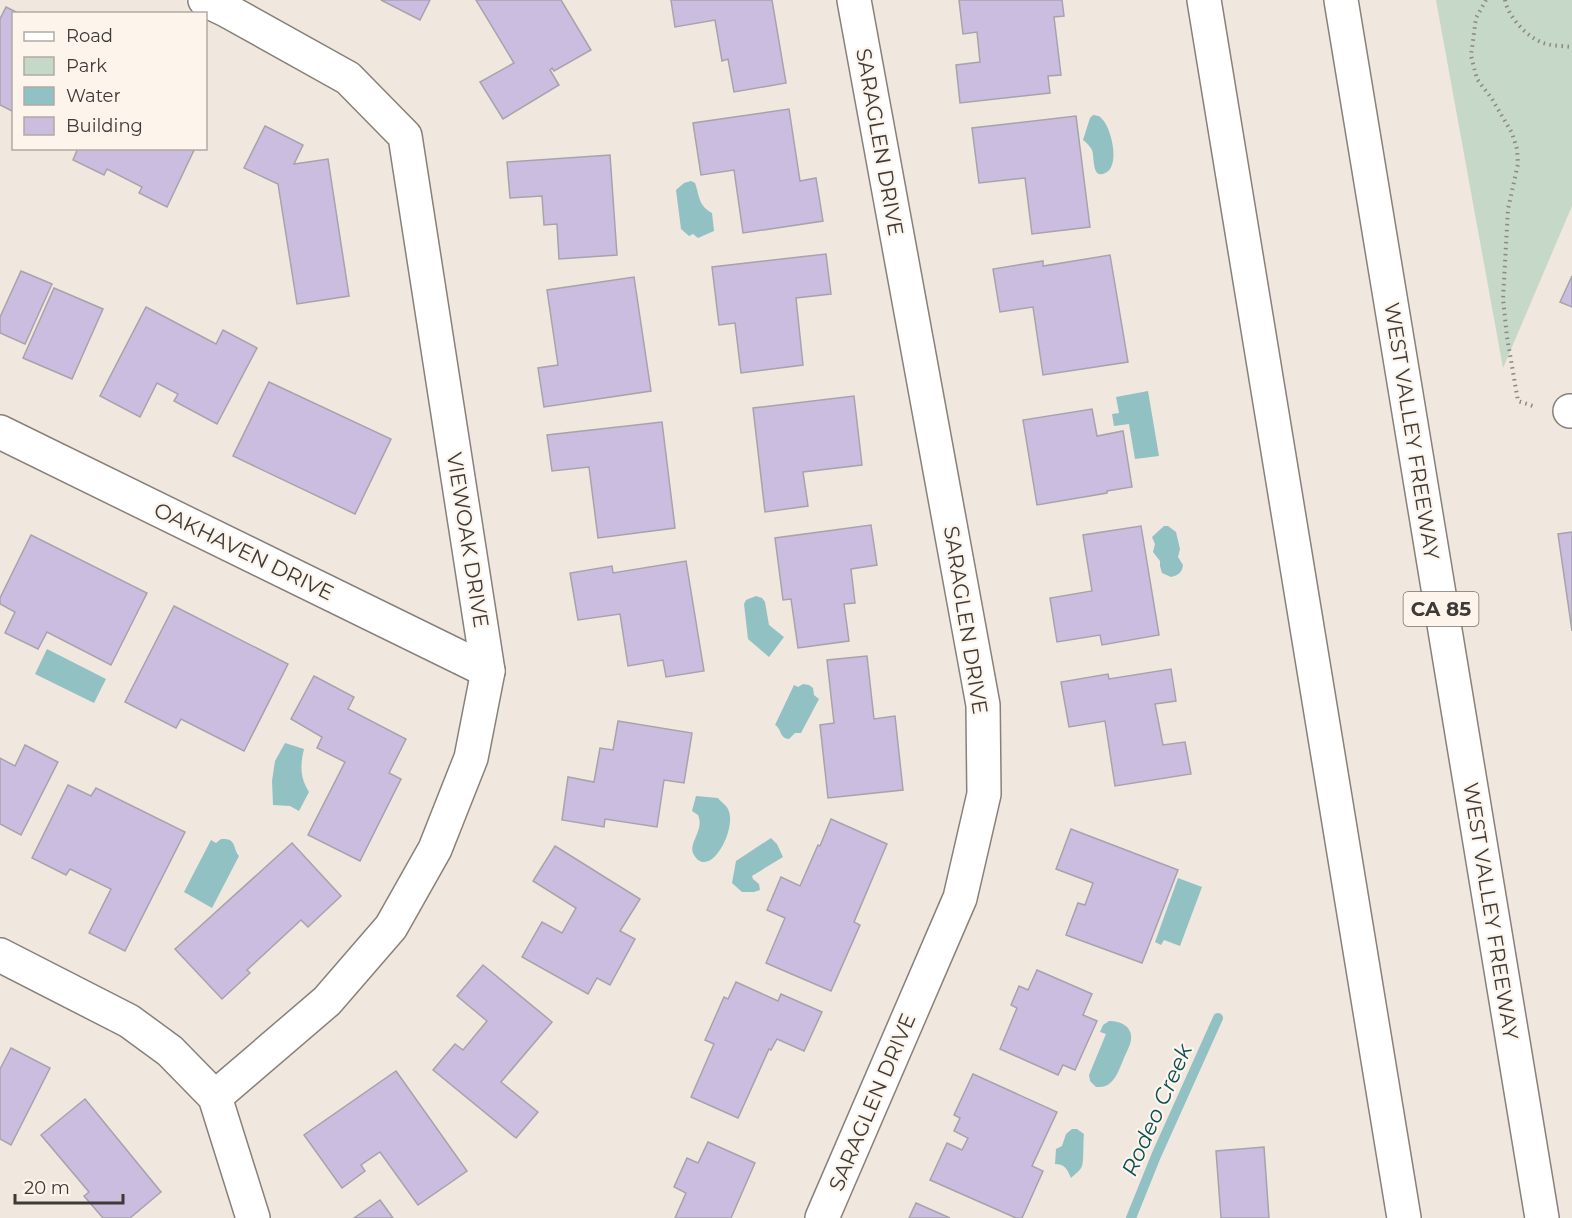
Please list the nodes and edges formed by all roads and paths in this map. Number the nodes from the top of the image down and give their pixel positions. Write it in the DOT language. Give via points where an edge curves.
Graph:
graph roads {
  1 [pos="205,0"];
  2 [pos="854,0"];
  3 [pos="1204,0"];
  4 [pos="1341,0"];
  5 [pos="1486,0"];
  6 [pos="1505,0"];
  7 [pos="1572,47"];
  8 [pos="1571,411"];
  9 [pos="0,432"];
  10 [pos="488,671"];
  11 [pos="0,955"];
  12 [pos="215,1097"];
  13 [pos="253,1218"];
  14 [pos="822,1218"];
  15 [pos="1404,1218"];
  16 [pos="1542,1218"];
  1 -- 10 [label="main road, VIEWOAK DRIVE" via="348,78 405,136"];
  2 -- 14 [label="main road, SARAGLEN DRIVE" via="983,705 984,794 960,898"];
  3 -- 15 [label="main road"];
  4 -- 16 [label="main road, WEST VALLEY FREEWAY / CA 85"];
  5 -- 8 [label="path" via="1476,18 1471,56 1477,79 1512,133 1517,149 1518,164 1508,209 1503,299 1518,401"];
  6 -- 7 [label="path" via="1515,21 1526,32 1542,43"];
  9 -- 10 [label="main road, OAKHAVEN DRIVE"];
  10 -- 12 [label="main road, VIEWOAK DRIVE" via="471,758 435,849 391,927 327,1001"];
  11 -- 12 [label="main road" via="129,1021 171,1051"];
  12 -- 13 [label="main road"];
}
